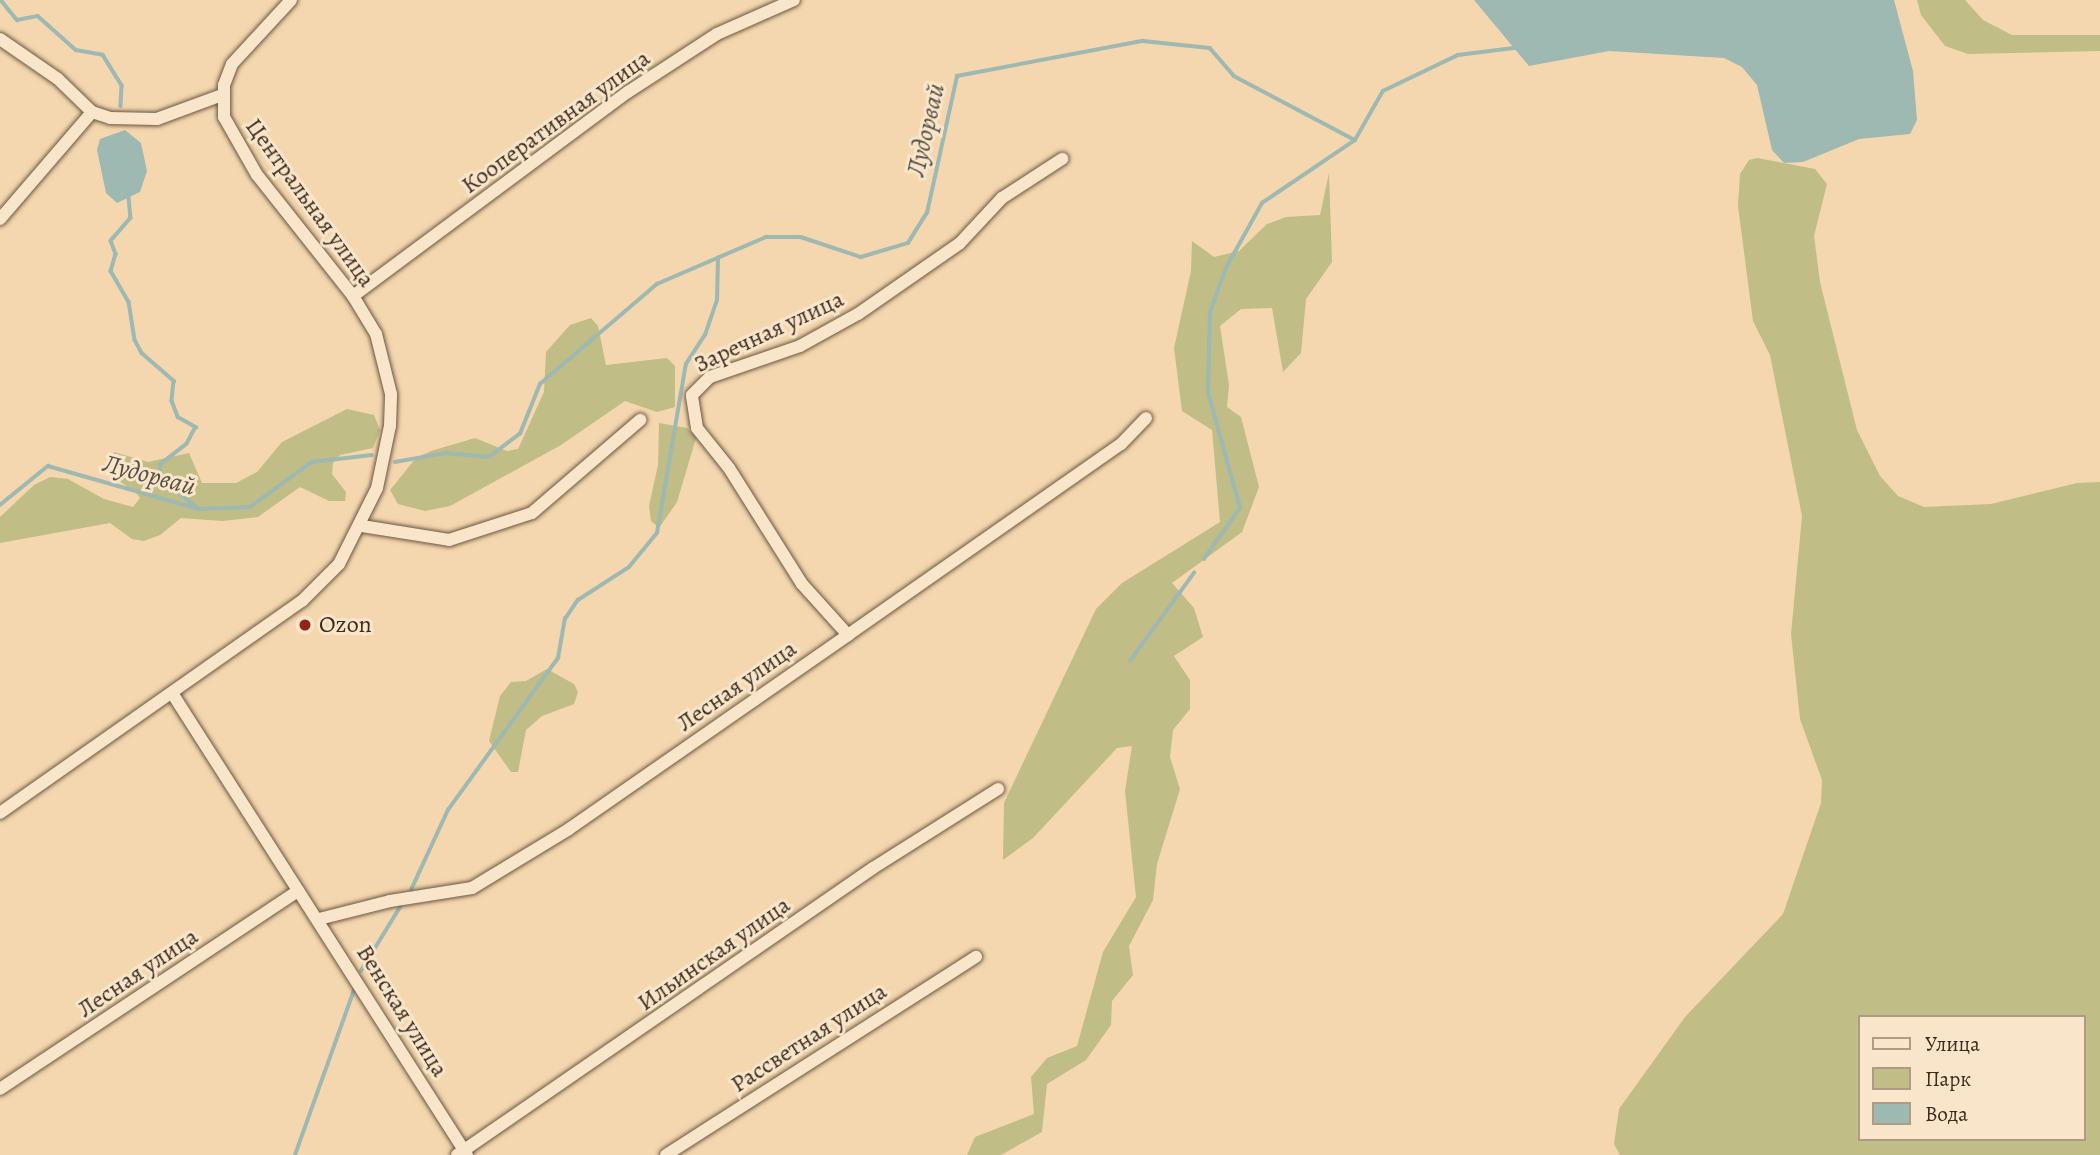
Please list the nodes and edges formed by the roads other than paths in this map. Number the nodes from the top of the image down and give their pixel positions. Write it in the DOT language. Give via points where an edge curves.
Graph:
graph roads {
  1 [pos="291,0"];
  2 [pos="794,0"];
  3 [pos="0,38"];
  4 [pos="222,95"];
  5 [pos="92,112"];
  6 [pos="1062,159"];
  7 [pos="0,219"];
  8 [pos="353,296"];
  9 [pos="1146,418"];
  10 [pos="640,420"];
  11 [pos="362,526"];
  12 [pos="848,635"];
  13 [pos="172,693"];
  14 [pos="998,789"];
  15 [pos="0,813"];
  16 [pos="298,891"];
  17 [pos="319,919"];
  18 [pos="976,957"];
  19 [pos="0,1089"];
  20 [pos="463,1154"];
  21 [pos="666,1155"];
  1 -- 4 [label="street" via="239,54"];
  2 -- 8 [label="street, Кооперативная улица" via="717,34 628,92"];
  3 -- 5 [label="street" via="58,79"];
  4 -- 5 [label="street" via="157,119 110,118"];
  4 -- 8 [label="street, Центральная улица" via="224,117 236,144"];
  5 -- 7 [label="street"];
  6 -- 12 [label="street, Заречная улица" via="1002,198 960,243 858,314 800,346 710,377 692,395 697,428 729,468 802,584"];
  8 -- 11 [label="street, Центральная улица" via="376,334 388,373 387,449"];
  9 -- 12 [label="street, Лесная улица" via="1121,444"];
  10 -- 11 [label="street" via="532,513 449,540"];
  11 -- 13 [label="street, Центральная улица" via="324,582"];
  12 -- 17 [label="street, Лесная улица" via="569,829 472,888 390,901"];
  13 -- 15 [label="street"];
  13 -- 16 [label="street, Венская улица"];
  14 -- 20 [label="street, Ильинская улица" via="873,868"];
  16 -- 17 [label="street, Венская улица"];
  16 -- 19 [label="street, Лесная улица"];
  17 -- 20 [label="street, Венская улица"];
  18 -- 21 [label="street, Рассветная улица"];
}
